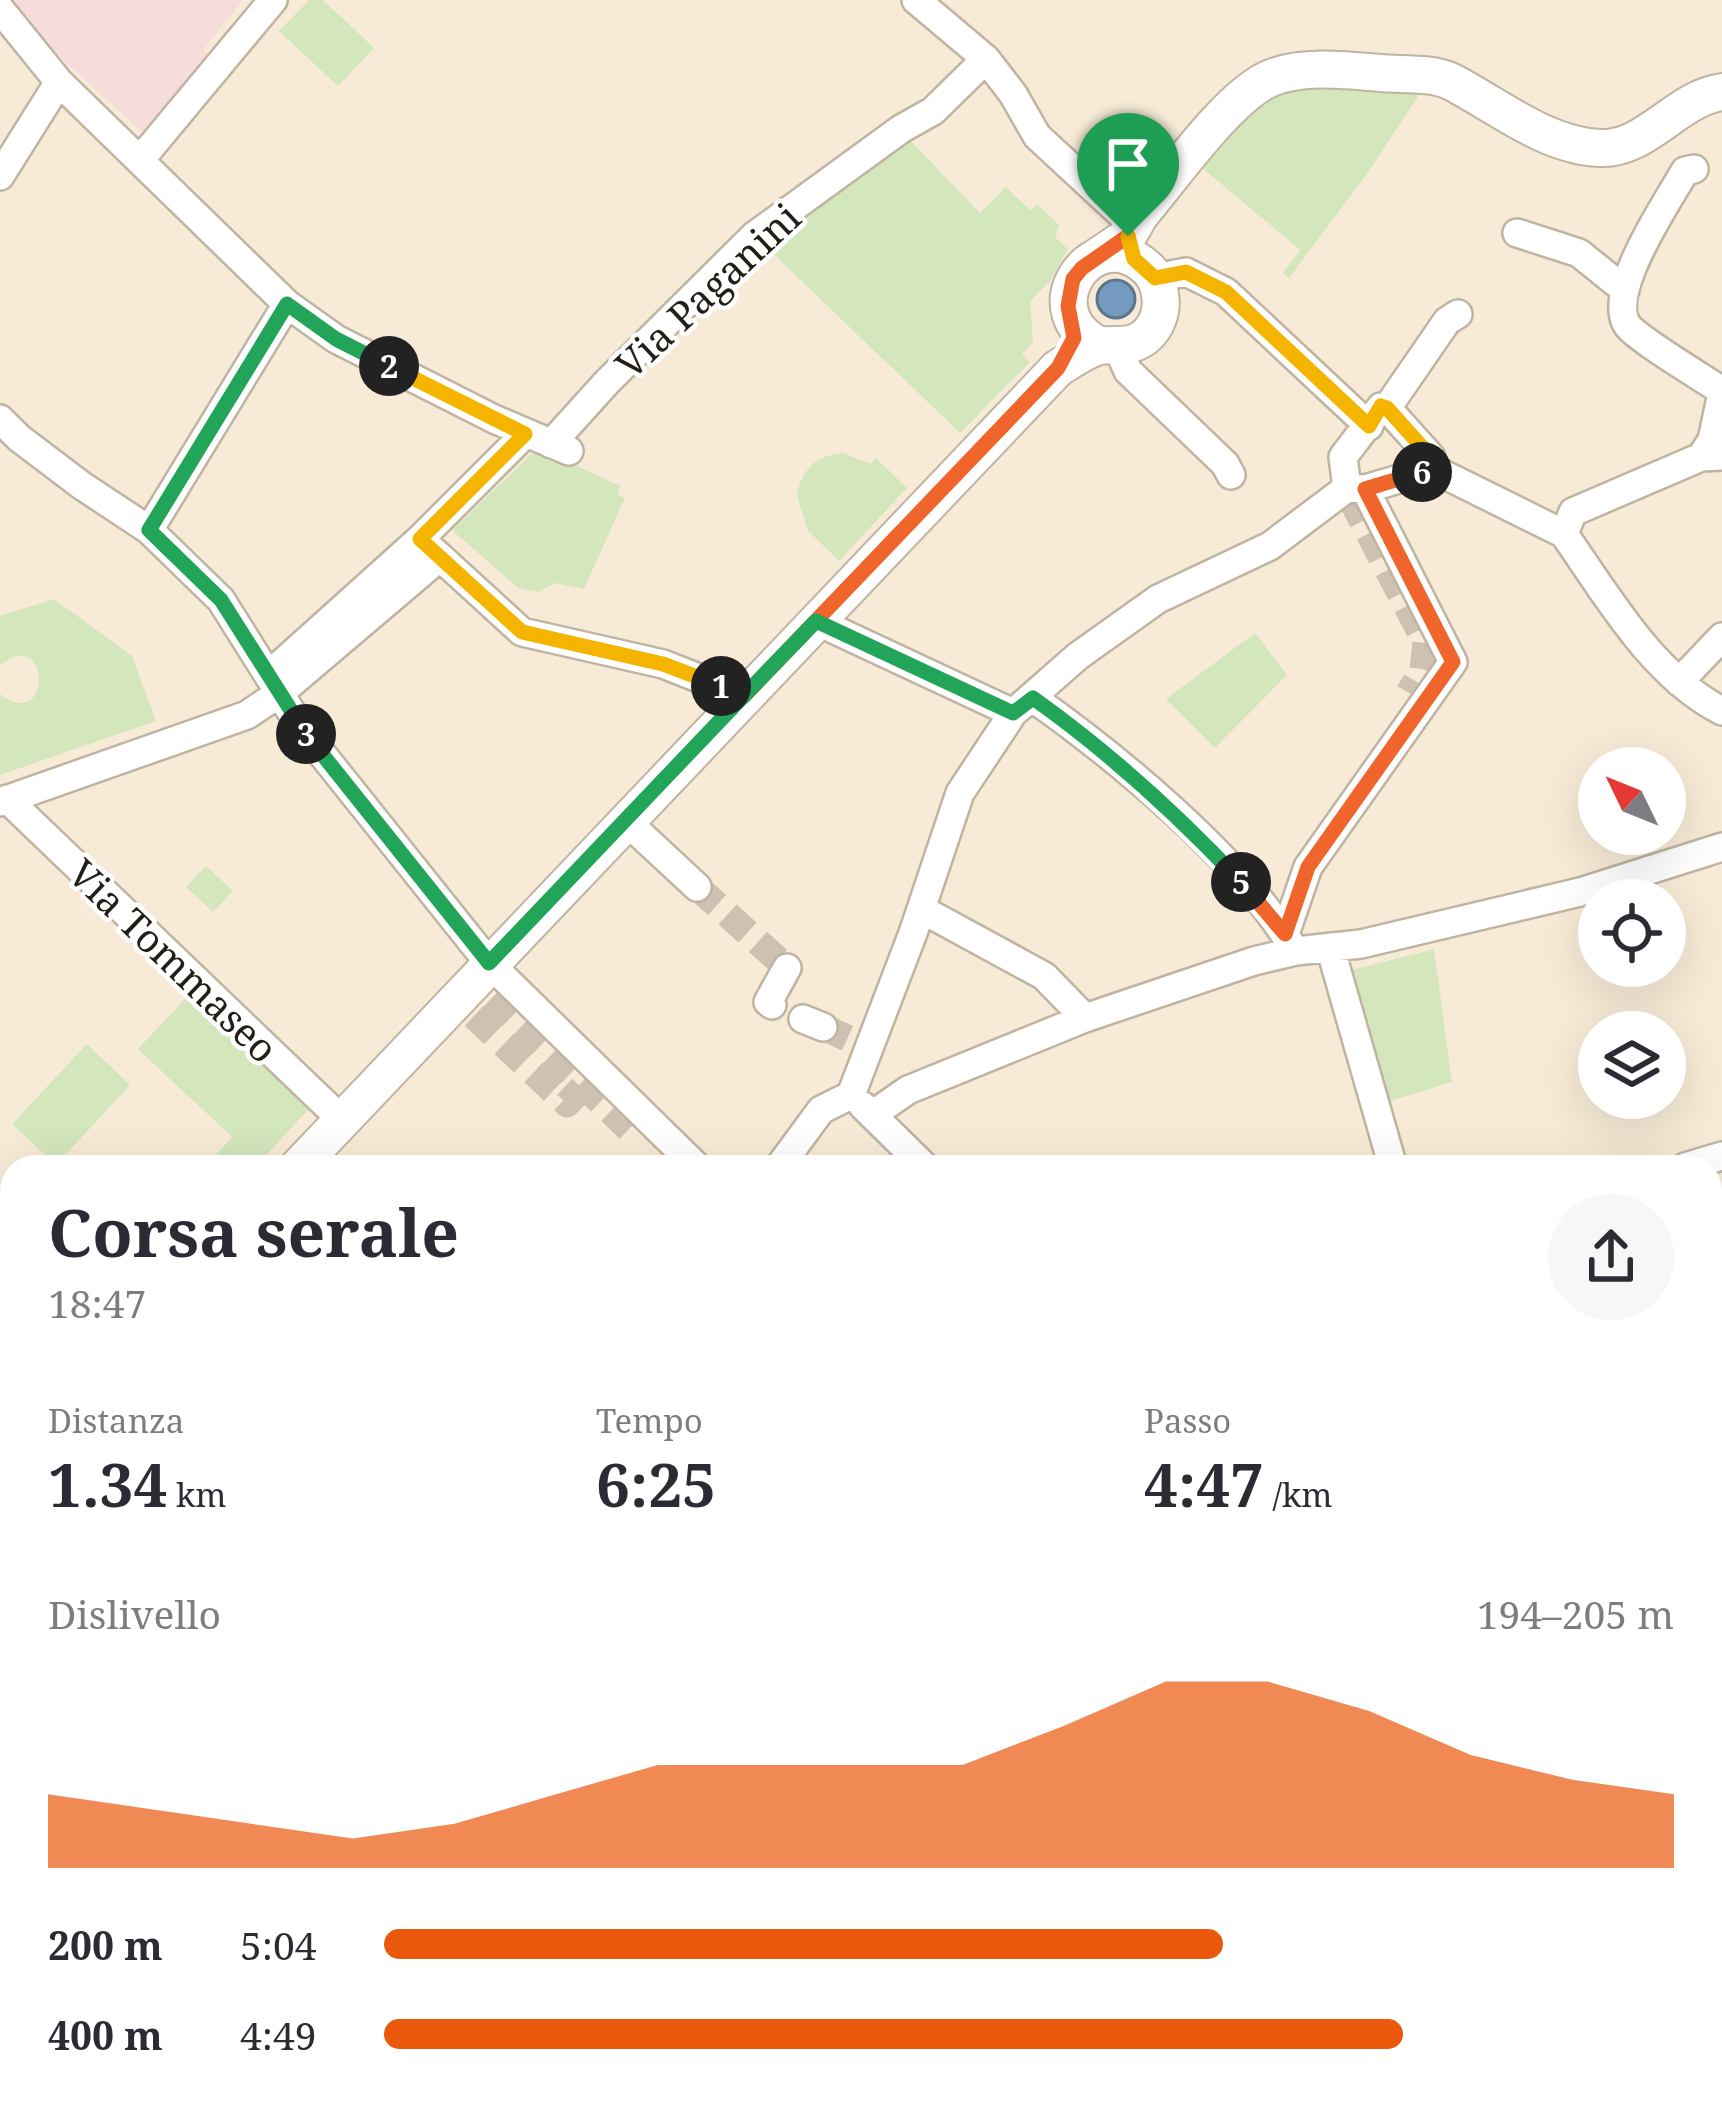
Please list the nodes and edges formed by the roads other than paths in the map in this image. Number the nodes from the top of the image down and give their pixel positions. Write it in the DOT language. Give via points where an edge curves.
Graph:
graph roads {
  1 [pos="273,0"];
  2 [pos="916,0"];
  3 [pos="0,9"];
  4 [pos="986,59"];
  5 [pos="59,82"];
  6 [pos="1722,92"];
  7 [pos="140,160"];
  8 [pos="1690,170"];
  9 [pos="0,176"];
  10 [pos="1517,233"];
  11 [pos="1133,241"];
  12 [pos="1623,298"];
  13 [pos="287,304"];
  14 [pos="1458,314"];
  15 [pos="1072,320"];
  16 [pos="1109,347"];
  17 [pos="1058,368"];
  18 [pos="1722,392"];
  19 [pos="1378,417"];
  20 [pos="6,436"];
  21 [pos="548,443"];
  22 [pos="1712,456"];
  23 [pos="1433,469"];
  24 [pos="1231,475"];
  25 [pos="1356,489"];
  26 [pos="149,530"];
  27 [pos="1564,534"];
  28 [pos="430,548"];
  29 [pos="816,621"];
  30 [pos="1722,637"];
  31 [pos="276,682"];
  32 [pos="1679,682"];
  33 [pos="744,696"];
  34 [pos="1023,705"];
  35 [pos="1722,711"];
  36 [pos="3,801"];
  37 [pos="626,820"];
  38 [pos="1722,847"];
  39 [pos="697,887"];
  40 [pos="921,909"];
  41 [pos="1290,942"];
  42 [pos="1330,947"];
  43 [pos="489,963"];
  44 [pos="787,968"];
  45 [pos="772,1005"];
  46 [pos="1085,1018"];
  47 [pos="851,1094"];
  48 [pos="872,1115"];
  49 [pos="342,1120"];
  50 [pos="309,1155"];
  51 [pos="685,1155"];
  52 [pos="788,1155"];
  53 [pos="913,1155"];
  54 [pos="1390,1155"];
  1 -- 7 [label="street"];
  2 -- 4 [label="street"];
  3 -- 5 [label="street"];
  4 -- 11 [label="street" via="1037,136"];
  4 -- 21 [label="street, Via Paganini" via="933,111 754,236"];
  5 -- 7 [label="street"];
  5 -- 9 [label="street"];
  6 -- 11 [label="main road" via="1694,99 1631,141 1594,148 1547,135 1445,78 1288,73 1239,100"];
  7 -- 13 [label="street"];
  8 -- 12 [label="street" via="1633,264"];
  10 -- 12 [label="street" via="1579,253"];
  11 -- 15 [label="main road" via="1073,279"];
  11 -- 16 [label="main road" via="1161,301 1144,338"];
  11 -- 19 [label="street" via="1226,292"];
  12 -- 18 [label="street" via="1628,326"];
  13 -- 21 [label="street" via="336,339"];
  13 -- 26 [label="street"];
  14 -- 19 [label="street"];
  15 -- 16 [label="main road" via="1088,340"];
  15 -- 17 [label="main road" via="1074,338"];
  16 -- 17 [label="main road"];
  16 -- 24 [label="street"];
  17 -- 29 [label="main road"];
  18 -- 22 [label="street"];
  19 -- 23 [label="street" via="1431,457"];
  19 -- 25 [label="street" via="1343,457"];
  20 -- 26 [label="street"];
  21 -- 28 [label="street, Via Paganini"];
  22 -- 27 [label="street" via="1574,512"];
  23 -- 25 [label="street"];
  23 -- 27 [label="street"];
  25 -- 34 [label="street" via="1270,546 1158,599"];
  25 -- 41 [label="street" via="1453,662 1308,867"];
  26 -- 31 [label="street" via="221,600"];
  27 -- 32 [label="street"];
  28 -- 31 [label="street, Via Paganini"];
  28 -- 33 [label="street" via="522,632 663,664"];
  29 -- 33 [label="main road"];
  29 -- 34 [label="street"];
  30 -- 32 [label="street"];
  31 -- 36 [label="street, Via Paganini" via="248,715"];
  31 -- 43 [label="street" via="302,729"];
  32 -- 35 [label="street"];
  33 -- 37 [label="main road"];
  34 -- 40 [label="street" via="960,793"];
  34 -- 41 [label="street" via="1092,740 1197,835"];
  36 -- 49 [label="street, Via Tommaseo"];
  37 -- 39 [label="street"];
  37 -- 43 [label="main road"];
  38 -- 42 [label="street" via="1580,892"];
  40 -- 46 [label="street" via="1044,976"];
  40 -- 47 [label="street"];
  41 -- 42 [label="street"];
  41 -- 46 [label="street"];
  42 -- 54 [label="street"];
  43 -- 49 [label="main road"];
  43 -- 51 [label="street"];
  44 -- 45 [label="street"];
  46 -- 48 [label="street" via="908,1090"];
  47 -- 48 [label="street"];
  47 -- 52 [label="street" via="821,1110"];
  48 -- 53 [label="street"];
  49 -- 50 [label="main road"];
}
